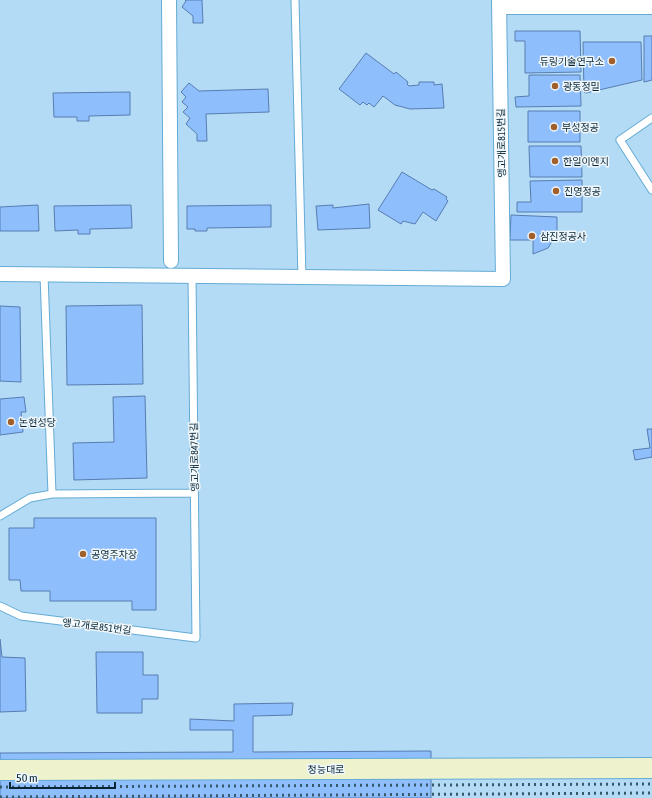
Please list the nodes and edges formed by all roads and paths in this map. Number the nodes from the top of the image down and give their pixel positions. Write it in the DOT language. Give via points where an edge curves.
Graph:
graph roads {
  1 [pos="169,0"];
  2 [pos="295,0"];
  3 [pos="499,4"];
  4 [pos="652,7"];
  5 [pos="652,118"];
  6 [pos="652,190"];
  7 [pos="171,261"];
  8 [pos="0,274"];
  9 [pos="44,275"];
  10 [pos="192,275"];
  11 [pos="302,278"];
  12 [pos="194,493"];
  13 [pos="52,494"];
  14 [pos="0,516"];
  15 [pos="0,606"];
  16 [pos="196,638"];
  17 [pos="652,768"];
  18 [pos="0,770"];
  1 -- 7 [label="street"];
  2 -- 11 [label="lane"];
  3 -- 4 [label="street, 앵고개로815번길"];
  3 -- 11 [label="street, 앵고개로815번길" via="503,279"];
  5 -- 6 [label="lane" via="620,140"];
  8 -- 9 [label="street"];
  9 -- 10 [label="street"];
  9 -- 13 [label="lane"];
  10 -- 11 [label="street"];
  10 -- 12 [label="lane, 앵고개로847번길"];
  12 -- 13 [label="lane"];
  12 -- 16 [label="lane, 앵고개로847번길"];
  13 -- 14 [label="lane" via="30,498"];
  15 -- 16 [label="lane, 앵고개로851번길" via="20,616"];
  17 -- 18 [label="main road, 청능대로"];
}
